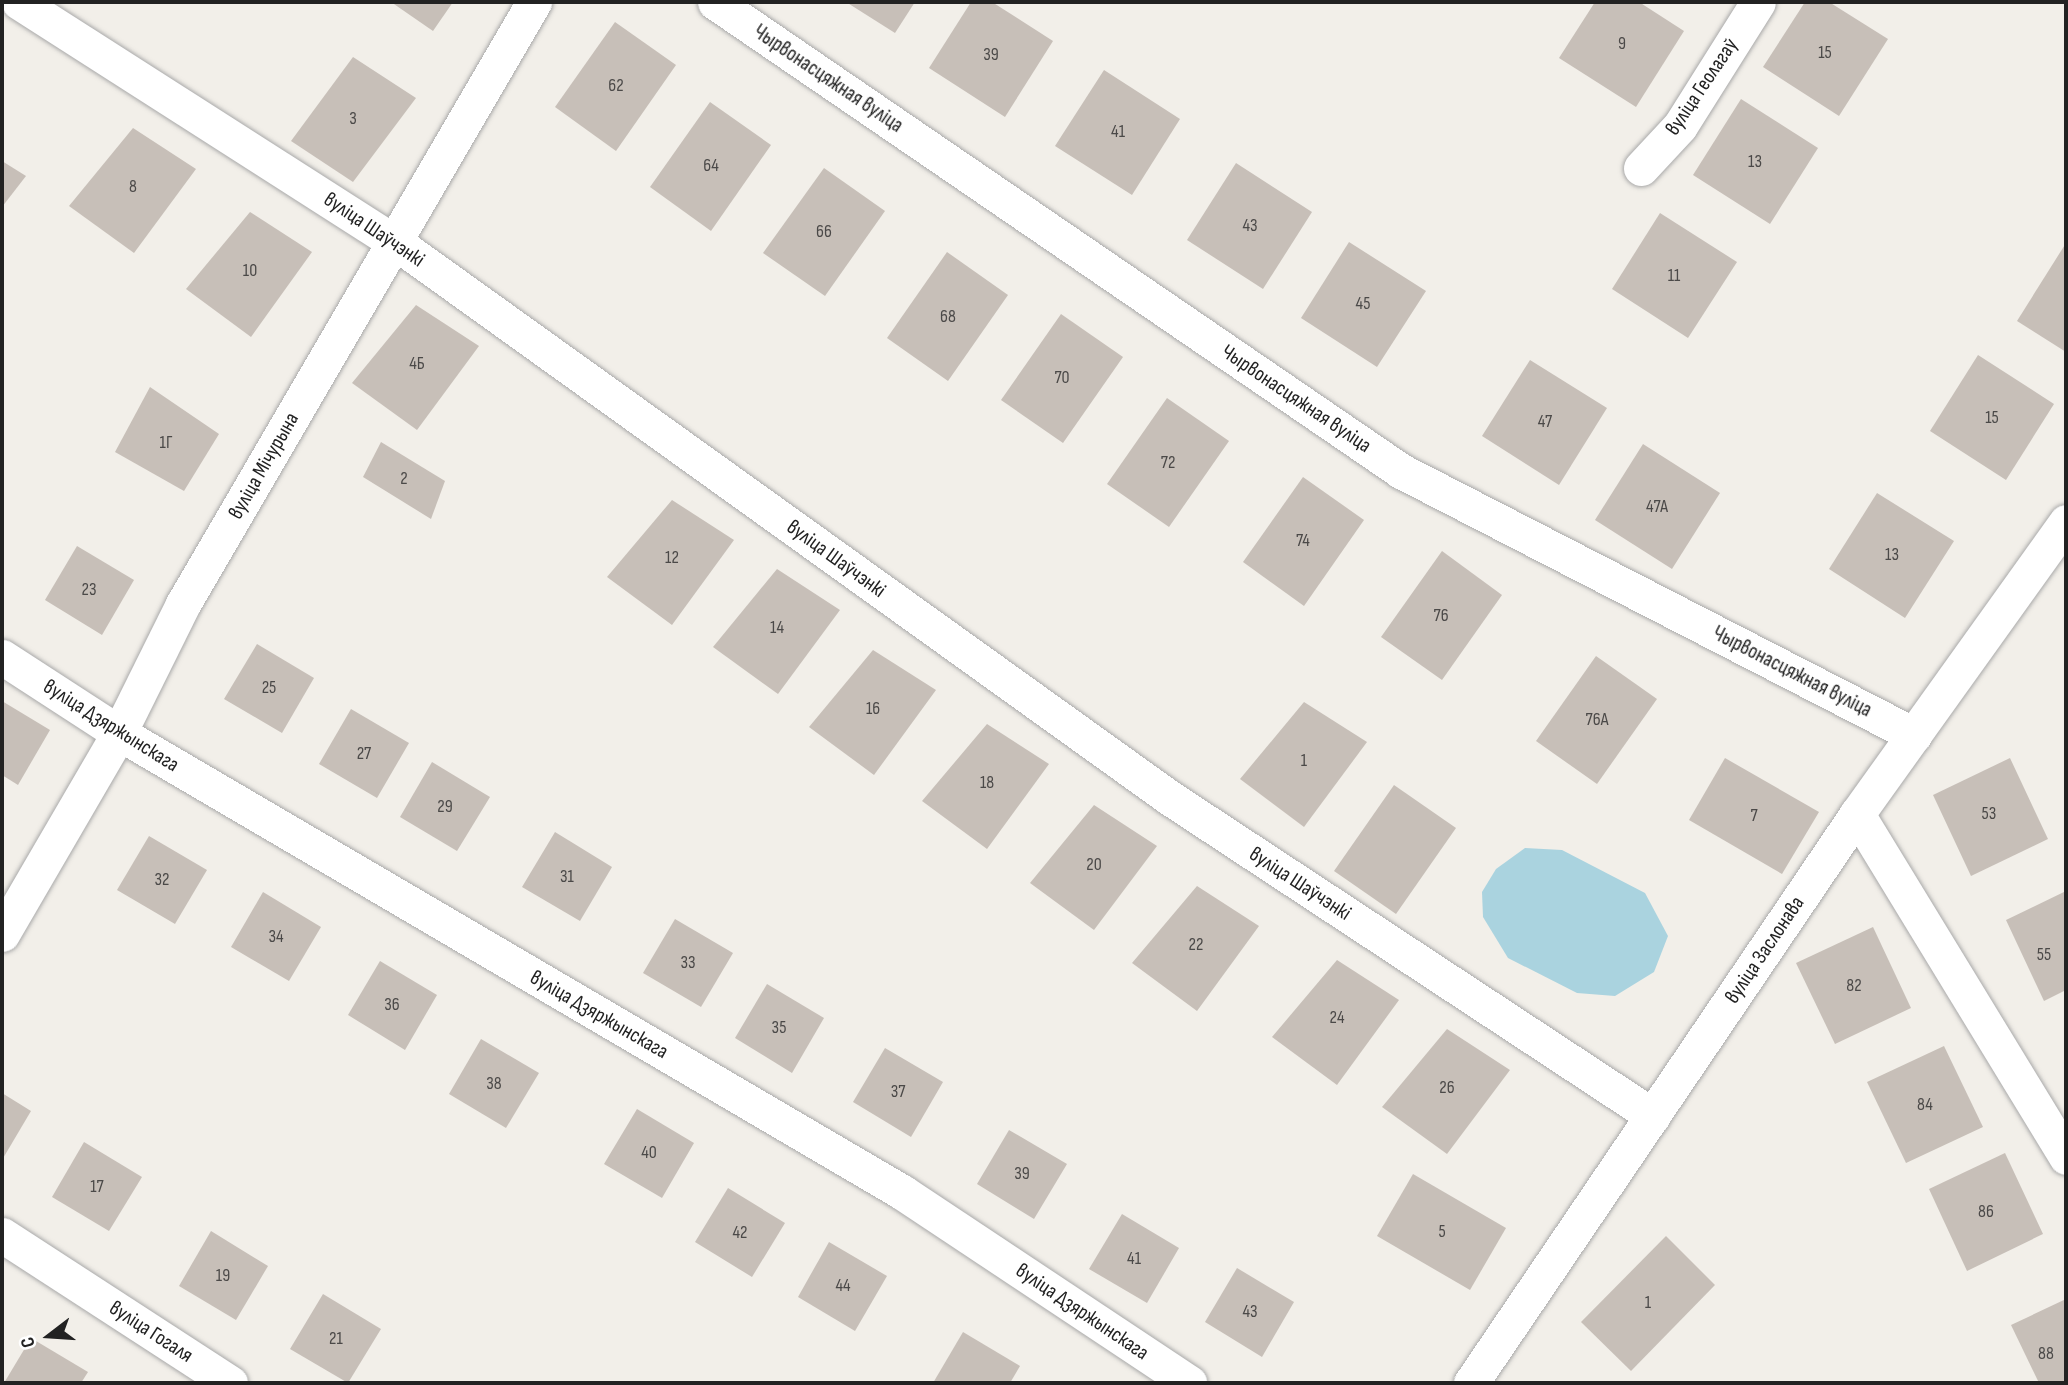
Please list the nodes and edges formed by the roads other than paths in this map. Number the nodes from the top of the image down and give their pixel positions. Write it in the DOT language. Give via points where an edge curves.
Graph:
graph roads {
  1 [pos="19,2"];
  2 [pos="534,2"];
  3 [pos="715,2"];
  4 [pos="1753,3"];
  5 [pos="1641,168"];
  6 [pos="395,242"];
  7 [pos="2066,522"];
  8 [pos="2,657"];
  9 [pos="119,733"];
  10 [pos="1914,735"];
  11 [pos="1857,814"];
  12 [pos="2,934"];
  13 [pos="1653,1116"];
  14 [pos="2066,1157"];
  15 [pos="2,1235"];
  16 [pos="230,1383"];
  17 [pos="1189,1383"];
  18 [pos="1471,1383"];
  1 -- 6 [label="street, вуліца Шаўчэнкі"];
  2 -- 6 [label="street, вуліца Мічурына"];
  3 -- 10 [label="street, Чырвонасцяжная вуліца" via="1401,471"];
  4 -- 5 [label="street, вуліца Геолагаў" via="1680,126"];
  6 -- 9 [label="street, вуліца Мічурына" via="183,604"];
  6 -- 13 [label="street, вуліца Шаўчэнкі" via="1170,798"];
  7 -- 10 [label="street, вуліца Заслонава"];
  8 -- 9 [label="street, вуліца Дзяржынскага"];
  9 -- 12 [label="street, вуліца Мічурына"];
  9 -- 17 [label="street, вуліца Дзяржынскага" via="902,1192"];
  10 -- 11 [label="street, вуліца Заслонава"];
  11 -- 13 [label="street, вуліца Заслонава"];
  11 -- 14 [label="street"];
  13 -- 18 [label="street, вуліца Заслонава"];
  15 -- 16 [label="street, вуліца Гогаля"];
}
